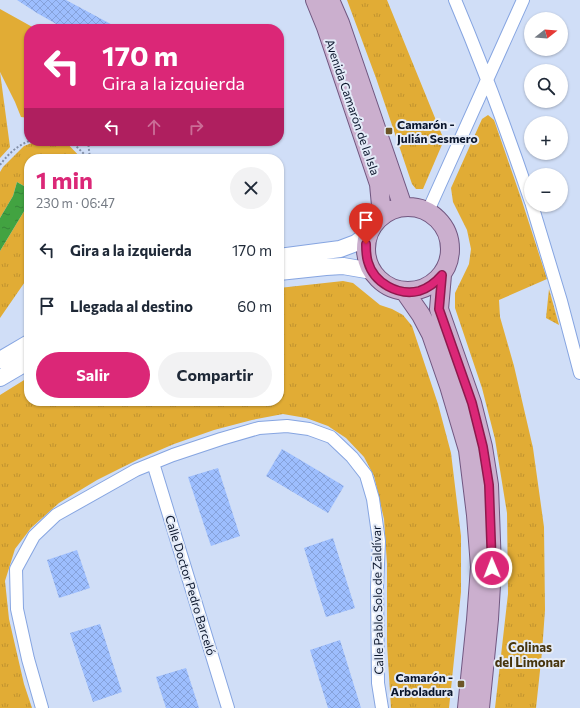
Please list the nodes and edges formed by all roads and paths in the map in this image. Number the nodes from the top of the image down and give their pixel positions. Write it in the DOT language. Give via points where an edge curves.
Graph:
graph roads {
  1 [pos="315,0"];
  2 [pos="330,0"];
  3 [pos="455,0"];
  4 [pos="523,0"];
  5 [pos="487,78"];
  6 [pos="24,143"];
  7 [pos="76,146"];
  8 [pos="85,154"];
  9 [pos="0,165"];
  10 [pos="524,183"];
  11 [pos="403,207"];
  12 [pos="428,211"];
  13 [pos="533,212"];
  14 [pos="382,216"];
  15 [pos="368,234"];
  16 [pos="284,256"];
  17 [pos="284,271"];
  18 [pos="372,271"];
  19 [pos="442,275"];
  20 [pos="405,292"];
  21 [pos="568,324"];
  22 [pos="580,330"];
  23 [pos="24,346"];
  24 [pos="0,360"];
  25 [pos="24,364"];
  26 [pos="580,373"];
  27 [pos="0,378"];
  28 [pos="153,463"];
  29 [pos="42,708"];
  30 [pos="228,708"];
  31 [pos="382,708"];
  32 [pos="467,708"];
  33 [pos="480,708"];
  1 -- 14 [label="main road, Avenida Camarón de la Isla" via="379,184"];
  2 -- 11 [label="main road, Avenida Camarón de la Isla"];
  3 -- 5 [label="street"];
  4 -- 5 [label="street"];
  5 -- 10 [label="street"];
  5 -- 12 [label="street"];
  6 -- 9 [label="path" via="9,153"];
  7 -- 8 [label="path"];
  11 -- 12 [label="main road" via="416,207"];
  11 -- 14 [label="main road"];
  12 -- 19 [label="main road" via="440,220 448,233 451,247 449,262"];
  13 -- 21 [label="street"];
  14 -- 15 [label="main road"];
  15 -- 16 [label="main road" via="356,243 340,249"];
  15 -- 18 [label="main road" via="366,253"];
  17 -- 18 [label="main road" via="326,266"];
  18 -- 20 [label="main road" via="380,282 392,289"];
  19 -- 20 [label="main road" via="432,285 419,291"];
  19 -- 33 [label="main road" via="439,309 472,403 489,485 492,568"];
  20 -- 32 [label="main road" via="431,334 468,450 480,567"];
  21 -- 22 [label="street"];
  21 -- 26 [label="street"];
  23 -- 24 [label="main road"];
  25 -- 27 [label="main road"];
  28 -- 29 [label="street, Calle Pablo Solo de Zaldívar" via="56,515 34,536 16,570 17,609"];
  28 -- 30 [label="street, Calle Doctor Pedro Barceló"];
  28 -- 31 [label="street, Calle Pablo Solo de Zaldívar" via="259,428 287,426 309,429 331,437 352,457 366,475 373,499 378,534 378,683"];
}
